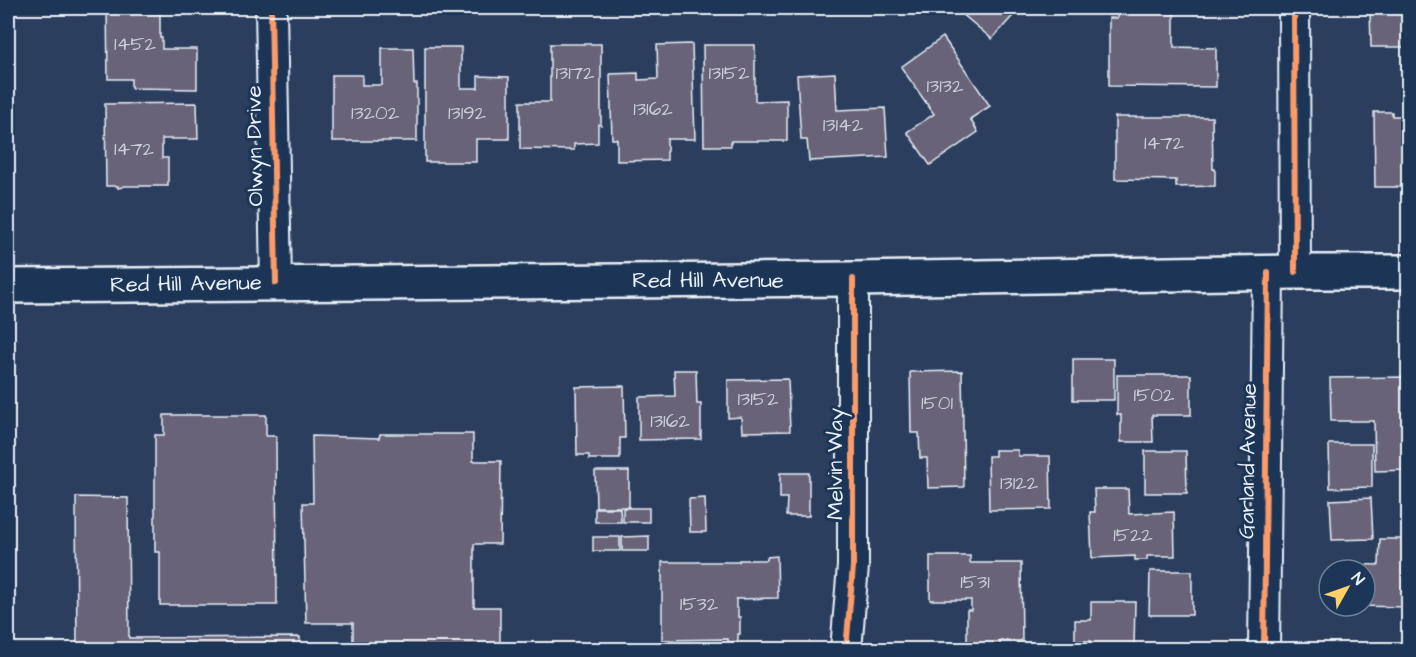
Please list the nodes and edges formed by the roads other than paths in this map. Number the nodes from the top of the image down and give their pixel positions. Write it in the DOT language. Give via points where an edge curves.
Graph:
graph roads {
  1 [pos="271,8"];
  2 [pos="1294,8"];
  3 [pos="1282,272"];
  4 [pos="1408,272"];
  5 [pos="853,279"];
  6 [pos="276,283"];
  7 [pos="8,286"];
  8 [pos="846,650"];
  9 [pos="1264,650"];
  1 -- 6 [label="street, Olwyn Drive"];
  2 -- 3 [label="street, Garland Avenue"];
  3 -- 4 [label="main road, Red Hill Avenue"];
  3 -- 5 [label="main road, Red Hill Avenue"];
  3 -- 9 [label="street, Garland Avenue"];
  5 -- 6 [label="main road, Red Hill Avenue"];
  5 -- 8 [label="street, Melvin Way" via="853,566"];
  6 -- 7 [label="main road, Red Hill Avenue"];
}
